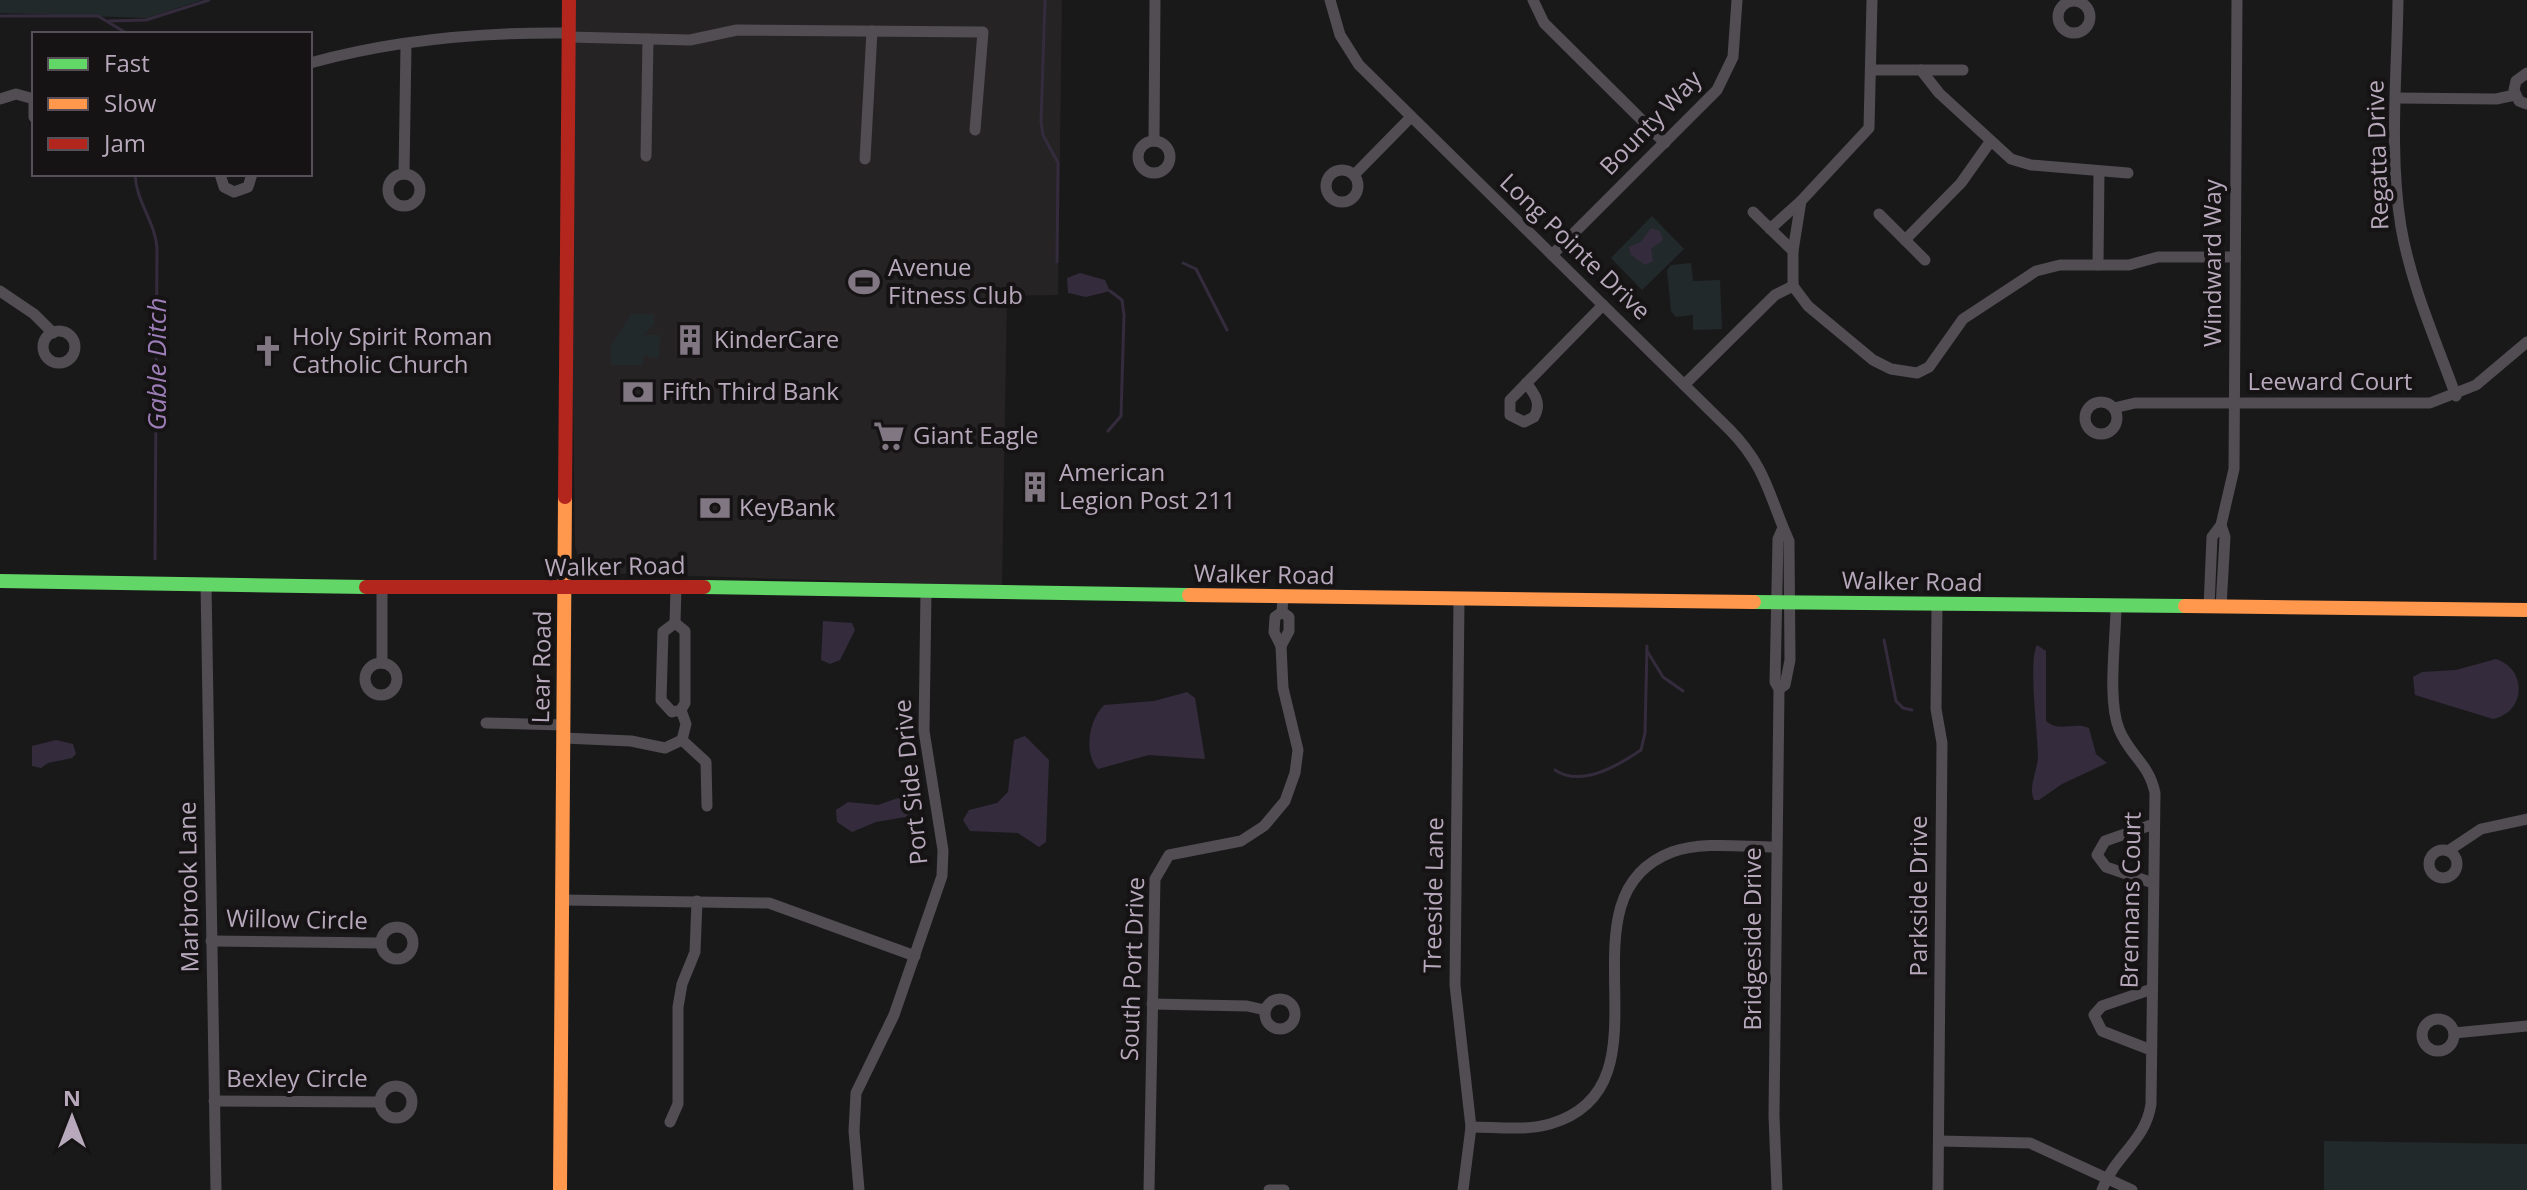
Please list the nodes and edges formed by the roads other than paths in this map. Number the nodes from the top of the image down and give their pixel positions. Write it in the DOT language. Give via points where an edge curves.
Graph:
graph roads {
  1 [pos="569,0"];
  2 [pos="1155,0"];
  3 [pos="1330,0"];
  4 [pos="1533,0"];
  5 [pos="1737,0"];
  6 [pos="1872,0"];
  7 [pos="2237,0"];
  8 [pos="2398,0"];
  9 [pos="872,31"];
  10 [pos="569,35"];
  11 [pos="648,39"];
  12 [pos="406,45"];
  13 [pos="312,63"];
  14 [pos="1871,70"];
  15 [pos="1921,70"];
  16 [pos="1963,70"];
  17 [pos="2527,73"];
  18 [pos="2515,95"];
  19 [pos="32,98"];
  20 [pos="2397,98"];
  21 [pos="0,99"];
  22 [pos="2527,104"];
  23 [pos="1411,117"];
  24 [pos="975,130"];
  25 [pos="1154,141"];
  26 [pos="1990,142"];
  27 [pos="1665,143"];
  28 [pos="646,156"];
  29 [pos="865,159"];
  30 [pos="2099,171"];
  31 [pos="2128,173"];
  32 [pos="404,174"];
  33 [pos="1354,175"];
  34 [pos="221,176"];
  35 [pos="251,176"];
  36 [pos="1801,201"];
  37 [pos="1753,212"];
  38 [pos="1879,214"];
  39 [pos="1770,229"];
  40 [pos="1905,240"];
  41 [pos="1793,251"];
  42 [pos="1552,255"];
  43 [pos="2235,257"];
  44 [pos="1925,260"];
  45 [pos="2098,265"];
  46 [pos="1793,286"];
  47 [pos="0,291"];
  48 [pos="1603,305"];
  49 [pos="53,333"];
  50 [pos="2527,342"];
  51 [pos="1526,383"];
  52 [pos="1684,385"];
  53 [pos="2456,396"];
  54 [pos="2234,404"];
  55 [pos="2114,408"];
  56 [pos="0,581"];
  57 [pos="206,584"];
  58 [pos="382,586"];
  59 [pos="676,587"];
  60 [pos="564,588"];
  61 [pos="926,592"];
  62 [pos="1459,599"];
  63 [pos="1783,602"];
  64 [pos="1282,604"];
  65 [pos="1937,604"];
  66 [pos="2116,606"];
  67 [pos="2215,607"];
  68 [pos="2527,610"];
  69 [pos="675,623"];
  70 [pos="382,663"];
  71 [pos="681,710"];
  72 [pos="486,723"];
  73 [pos="564,731"];
  74 [pos="682,740"];
  75 [pos="707,806"];
  76 [pos="2527,819"];
  77 [pos="2154,824"];
  78 [pos="1775,847"];
  79 [pos="2448,851"];
  80 [pos="2153,883"];
  81 [pos="563,900"];
  82 [pos="697,901"];
  83 [pos="211,941"];
  84 [pos="381,943"];
  85 [pos="915,956"];
  86 [pos="2152,989"];
  87 [pos="1152,1004"];
  88 [pos="1265,1010"];
  89 [pos="2527,1026"];
  90 [pos="2454,1033"];
  91 [pos="2151,1050"];
  92 [pos="214,1101"];
  93 [pos="379,1102"];
  94 [pos="670,1122"];
  95 [pos="1471,1127"];
  96 [pos="1939,1141"];
  97 [pos="2104,1184"];
  98 [pos="216,1190"];
  99 [pos="560,1190"];
  100 [pos="859,1190"];
  101 [pos="1149,1190"];
  102 [pos="1269,1190"];
  103 [pos="1284,1190"];
  104 [pos="1463,1190"];
  105 [pos="1777,1190"];
  106 [pos="1938,1190"];
  107 [pos="2132,1190"];
  1 -- 10 [label="street, Lear Road"];
  2 -- 25 [label="street"];
  3 -- 23 [label="street, Long Pointe Drive" via="1352,56"];
  4 -- 27 [label="street" via="1544,23"];
  5 -- 27 [label="street, Bounty Way" via="1735,51 1724,79"];
  6 -- 14 [label="street"];
  7 -- 43 [label="street, Windward Way"];
  8 -- 20 [label="street, Regatta Drive"];
  9 -- 11 [label="street" via="737,30 690,40"];
  9 -- 24 [label="street" via="983,32"];
  9 -- 29 [label="street"];
  10 -- 11 [label="street"];
  10 -- 12 [label="street" via="495,33"];
  10 -- 60 [label="street, Lear Road"];
  11 -- 28 [label="street"];
  12 -- 13 [label="street"];
  12 -- 32 [label="street"];
  14 -- 15 [label="street"];
  14 -- 36 [label="street" via="1867,133"];
  15 -- 16 [label="street"];
  15 -- 26 [label="street"];
  17 -- 18 [label="street" via="2516,81"];
  18 -- 20 [label="street"];
  18 -- 22 [label="street"];
  19 -- 21 [label="street" via="16,94"];
  20 -- 53 [label="street, Regatta Drive" via="2401,228"];
  23 -- 33 [label="street"];
  23 -- 42 [label="street, Long Pointe Drive"];
  26 -- 30 [label="street" via="2025,164"];
  26 -- 40 [label="street" via="1961,183"];
  27 -- 42 [label="street, Bounty Way"];
  30 -- 31 [label="street"];
  30 -- 45 [label="street"];
  34 -- 35 [label="street" via="224,187 234,192 248,187"];
  36 -- 39 [label="street"];
  36 -- 41 [label="street"];
  37 -- 39 [label="street"];
  38 -- 40 [label="street"];
  39 -- 41 [label="street"];
  40 -- 44 [label="street"];
  41 -- 46 [label="street"];
  42 -- 48 [label="street, Long Pointe Drive"];
  43 -- 45 [label="street"];
  43 -- 54 [label="street, Windward Way"];
  45 -- 46 [label="street" via="2060,265 2030,275 1963,319 1927,369 1917,373 1873,360 1808,306"];
  46 -- 52 [label="street" via="1775,295"];
  47 -- 49 [label="street"];
  48 -- 51 [label="street"];
  48 -- 52 [label="street, Long Pointe Drive"];
  50 -- 53 [label="street, Leeward Court" via="2486,379"];
  52 -- 63 [label="street, Long Pointe Drive" via="1742,442 1774,496 1782,530 1778,539"];
  53 -- 54 [label="street, Leeward Court" via="2419,404"];
  54 -- 55 [label="street, Leeward Court" via="2135,403"];
  54 -- 67 [label="street, Windward Way" via="2233,477 2210,549"];
  56 -- 57 [label="street, Walker Road"];
  57 -- 58 [label="street, Walker Road"];
  57 -- 83 [label="street, Marbrook Lane"];
  58 -- 60 [label="street, Walker Road"];
  58 -- 70 [label="street"];
  59 -- 60 [label="street, Walker Road"];
  59 -- 61 [label="street, Walker Road"];
  59 -- 69 [label="street"];
  60 -- 73 [label="street, Lear Road"];
  61 -- 64 [label="street, Walker Road"];
  61 -- 85 [label="street, Port Side Drive" via="924,722 943,862 940,889"];
  62 -- 63 [label="street, Walker Road"];
  62 -- 64 [label="street, Walker Road"];
  62 -- 95 [label="street, Treeside Lane" via="1455,985"];
  63 -- 65 [label="street, Walker Road"];
  63 -- 78 [label="street, Bridgeside Drive" via="1775,682"];
  64 -- 87 [label="street, South Port Drive" via="1274,627 1298,744 1293,780 1280,807 1248,837 1215,849 1180,851 1162,862 1154,885"];
  65 -- 66 [label="street, Walker Road"];
  65 -- 96 [label="street, Parkside Drive" via="1936,709 1942,743"];
  66 -- 67 [label="street, Walker Road"];
  66 -- 77 [label="street, Brennans Court" via="2116,720 2152,782"];
  67 -- 68 [label="street, Walker Road"];
  69 -- 71 [label="street" via="685,631"];
  69 -- 71 [label="street" via="663,632 661,700 667,710"];
  71 -- 74 [label="street" via="686,724"];
  72 -- 73 [label="street"];
  73 -- 74 [label="street" via="665,748"];
  73 -- 81 [label="street, Lear Road"];
  74 -- 75 [label="street" via="706,762"];
  76 -- 79 [label="street" via="2481,829"];
  77 -- 80 [label="street, Brennans Court"];
  77 -- 80 [label="street" via="2099,844 2097,855 2106,867"];
  78 -- 95 [label="street" via="1689,848 1648,867 1628,890 1617,919 1614,1048 1598,1091 1569,1116 1548,1125"];
  78 -- 105 [label="street, Bridgeside Drive"];
  80 -- 86 [label="street, Brennans Court"];
  81 -- 82 [label="street"];
  81 -- 99 [label="street, Lear Road"];
  82 -- 85 [label="street" via="769,903"];
  82 -- 94 [label="street" via="695,952 679,996 678,1104"];
  83 -- 84 [label="street, Willow Circle"];
  83 -- 92 [label="street, Marbrook Lane"];
  85 -- 100 [label="street, Port Side Drive" via="894,1015 856,1093"];
  86 -- 91 [label="street, Brennans Court"];
  86 -- 91 [label="street" via="2102,1006 2094,1015 2102,1031"];
  87 -- 88 [label="street"];
  87 -- 101 [label="street, South Port Drive"];
  89 -- 90 [label="street"];
  91 -- 97 [label="street, Brennans Court" via="2147,1124"];
  92 -- 93 [label="street, Bexley Circle"];
  92 -- 98 [label="street, Marbrook Lane"];
  95 -- 104 [label="street, Treeside Lane"];
  96 -- 97 [label="street" via="2030,1143"];
  96 -- 106 [label="street, Parkside Drive"];
  97 -- 107 [label="street"];
  102 -- 103 [label="street"];
}
